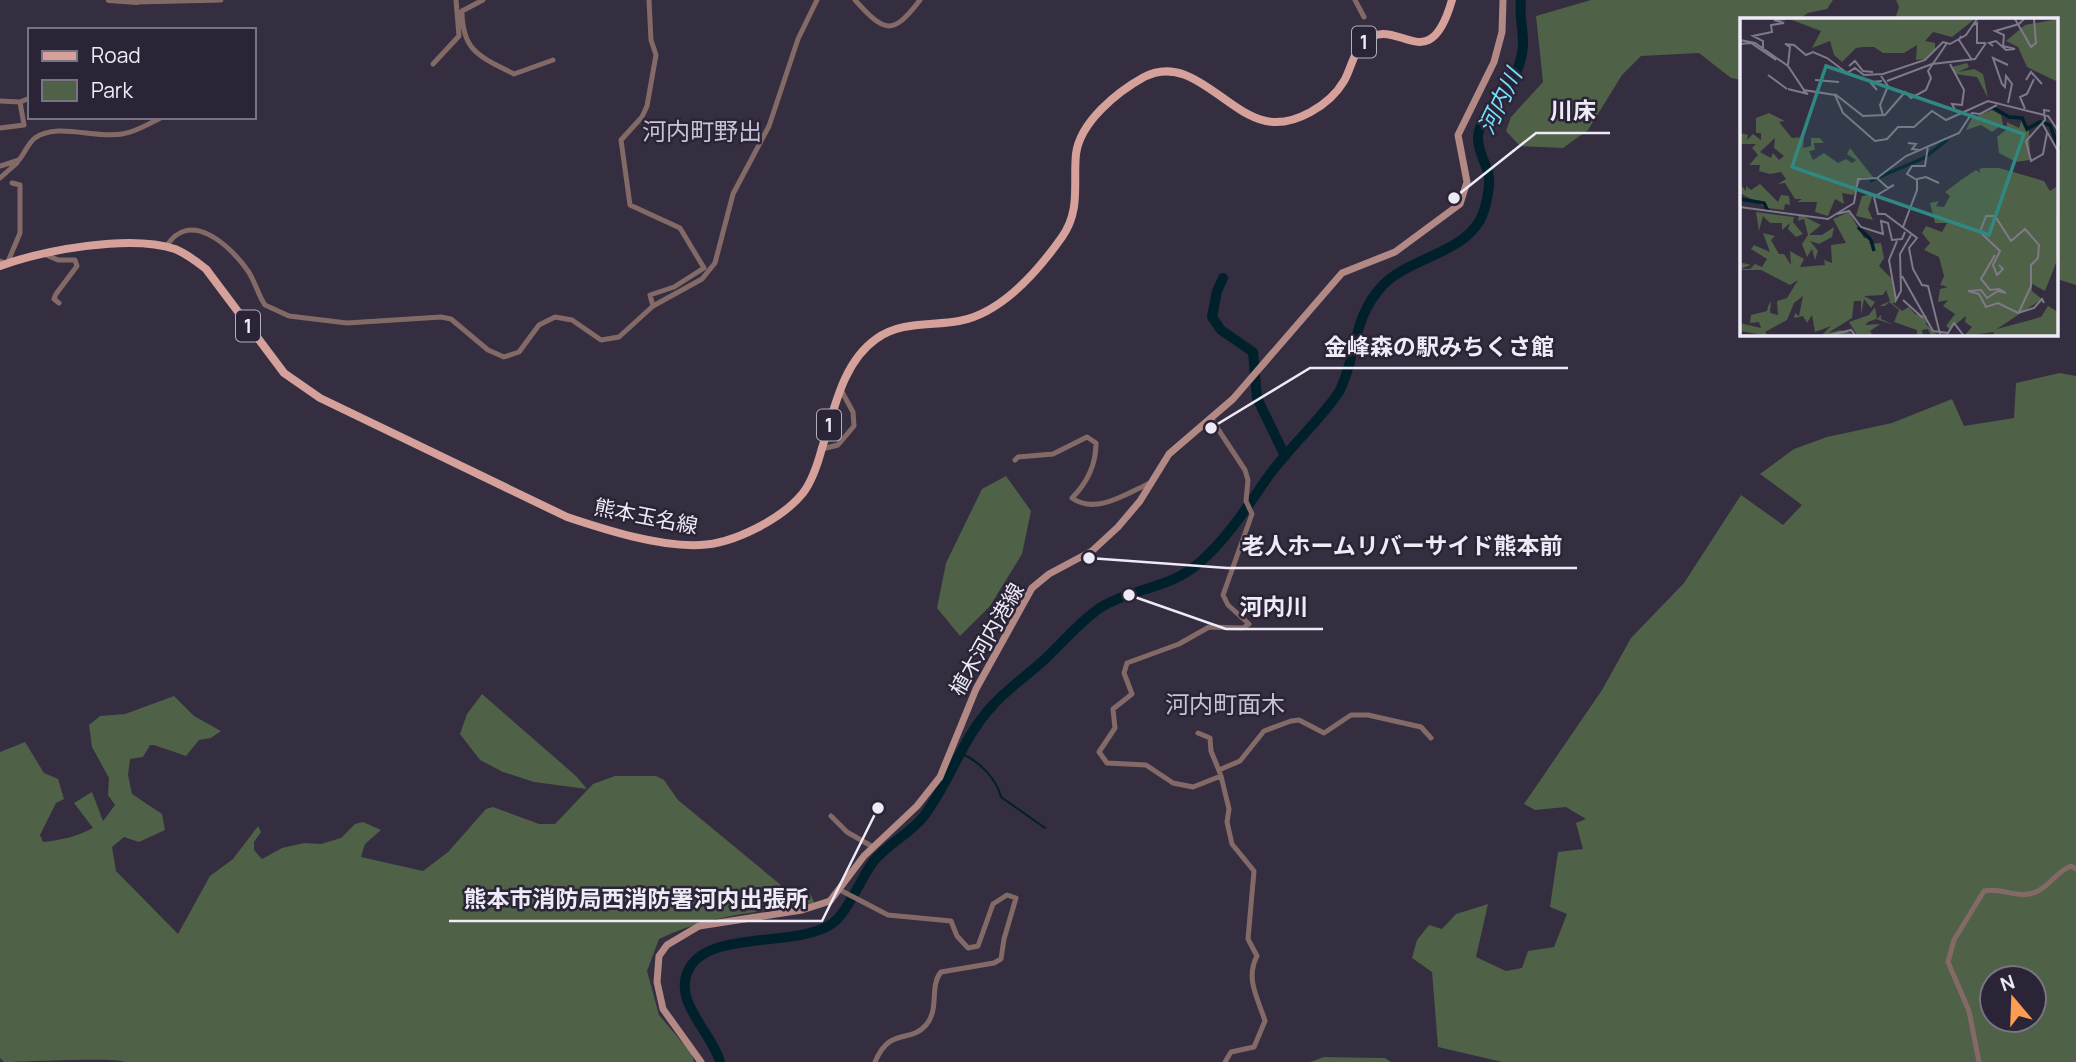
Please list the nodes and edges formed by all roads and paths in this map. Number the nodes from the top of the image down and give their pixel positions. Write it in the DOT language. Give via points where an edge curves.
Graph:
graph roads {
  1 [pos="109,0"];
  2 [pos="221,0"];
  3 [pos="456,0"];
  4 [pos="483,0"];
  5 [pos="649,0"];
  6 [pos="817,0"];
  7 [pos="855,0"];
  8 [pos="919,0"];
  9 [pos="1355,0"];
  10 [pos="1452,0"];
  11 [pos="1503,0"];
  12 [pos="137,2"];
  13 [pos="1364,17"];
  14 [pos="554,60"];
  15 [pos="433,64"];
  16 [pos="28,99"];
  17 [pos="0,102"];
  18 [pos="20,102"];
  19 [pos="159,119"];
  20 [pos="0,128"];
  21 [pos="19,160"];
  22 [pos="0,166"];
  23 [pos="0,178"];
  24 [pos="12,183"];
  25 [pos="166,247"];
  26 [pos="41,253"];
  27 [pos="2,264"];
  28 [pos="59,303"];
  29 [pos="653,306"];
  30 [pos="841,390"];
  31 [pos="1212,420"];
  32 [pos="822,449"];
  33 [pos="1015,460"];
  34 [pos="1150,483"];
  35 [pos="1198,733"];
  36 [pos="1431,738"];
  37 [pos="1220,773"];
  38 [pos="831,816"];
  39 [pos="873,847"];
  40 [pos="2076,869"];
  41 [pos="843,892"];
  42 [pos="701,1062"];
  43 [pos="875,1062"];
  44 [pos="1225,1062"];
  45 [pos="1979,1062"];
  1 -- 12 [label="street"];
  2 -- 12 [label="street"];
  3 -- 15 [label="street" via="458,36"];
  4 -- 14 [label="street" via="461,11 463,36 473,51 514,74"];
  5 -- 29 [label="street" via="656,55 647,106 621,140 630,205 680,228 704,268 674,287 650,295"];
  6 -- 29 [label="street" via="798,40 769,126 733,194 715,263 702,279"];
  7 -- 8 [label="street" via="874,22 890,27 903,22"];
  9 -- 13 [label="street"];
  10 -- 30 [label="main road, 熊本玉名線 / 1" via="1441,33 1432,40 1384,35 1364,43 1335,94 1299,117 1275,122 1253,118 1189,76 1163,71 1137,82 1086,127 1077,152 1071,222 1007,297 960,321 899,328 878,337 853,363"];
  11 -- 31 [label="main road, 植木河内港線" via="1502,32 1494,62 1458,135 1467,182 1460,204 1395,252 1342,273"];
  16 -- 18 [label="street"];
  17 -- 18 [label="street"];
  18 -- 20 [label="street" via="24,125"];
  19 -- 21 [label="street" via="120,135 81,135 55,129 34,138"];
  21 -- 22 [label="street"];
  21 -- 23 [label="street"];
  24 -- 27 [label="street" via="20,185 20,233"];
  25 -- 26 [label="main road, 熊本玉名線 / 1" via="103,246"];
  25 -- 29 [label="street" via="184,229 206,233 238,258 271,311 347,323 441,317 457,323 488,350 504,357 519,352 546,320 564,317 590,335 611,340"];
  25 -- 32 [label="main road, 熊本玉名線 / 1" via="191,256 206,269 284,373 307,391 562,515 600,528 674,544 724,541 791,505 808,484"];
  26 -- 27 [label="main road, 熊本玉名線 / 1"];
  26 -- 28 [label="street" via="75,260 77,266 55,294"];
  30 -- 32 [label="main road, 熊本玉名線 / 1"];
  30 -- 32 [label="street" via="853,412 854,426 838,444"];
  31 -- 34 [label="main road, 植木河内港線" via="1169,454"];
  31 -- 37 [label="street" via="1248,480 1246,501 1252,514 1223,595 1247,620 1247,627 1209,627 1179,644 1127,663 1124,673 1132,694 1113,709 1115,728 1099,751 1107,763 1146,765 1172,783 1193,787"];
  33 -- 34 [label="street" via="1053,454 1087,437 1096,443 1092,468 1072,498 1079,503 1107,503"];
  34 -- 39 [label="main road, 植木河内港線" via="1140,501 1103,541 1032,588 976,689 940,777"];
  35 -- 37 [label="street" via="1210,738"];
  36 -- 37 [label="street" via="1421,727 1368,715 1351,715 1324,733 1292,721 1264,731 1240,761"];
  37 -- 44 [label="street" via="1232,844 1254,871 1248,939 1257,956 1251,979 1265,1021 1254,1046 1231,1052"];
  38 -- 39 [label="street"];
  39 -- 41 [label="main road, 植木河内港線"];
  40 -- 45 [label="street" via="2065,868 2029,894 1993,888 1984,891 1954,940 1948,962 1969,1011"];
  41 -- 42 [label="main road, 植木河内港線" via="818,906 699,926 667,945 656,967 663,1009"];
  41 -- 43 [label="street" via="888,915 951,921 961,943 974,948 983,936 993,904 1007,894 1016,902 1001,959 941,972 926,1025 891,1040"];
}
